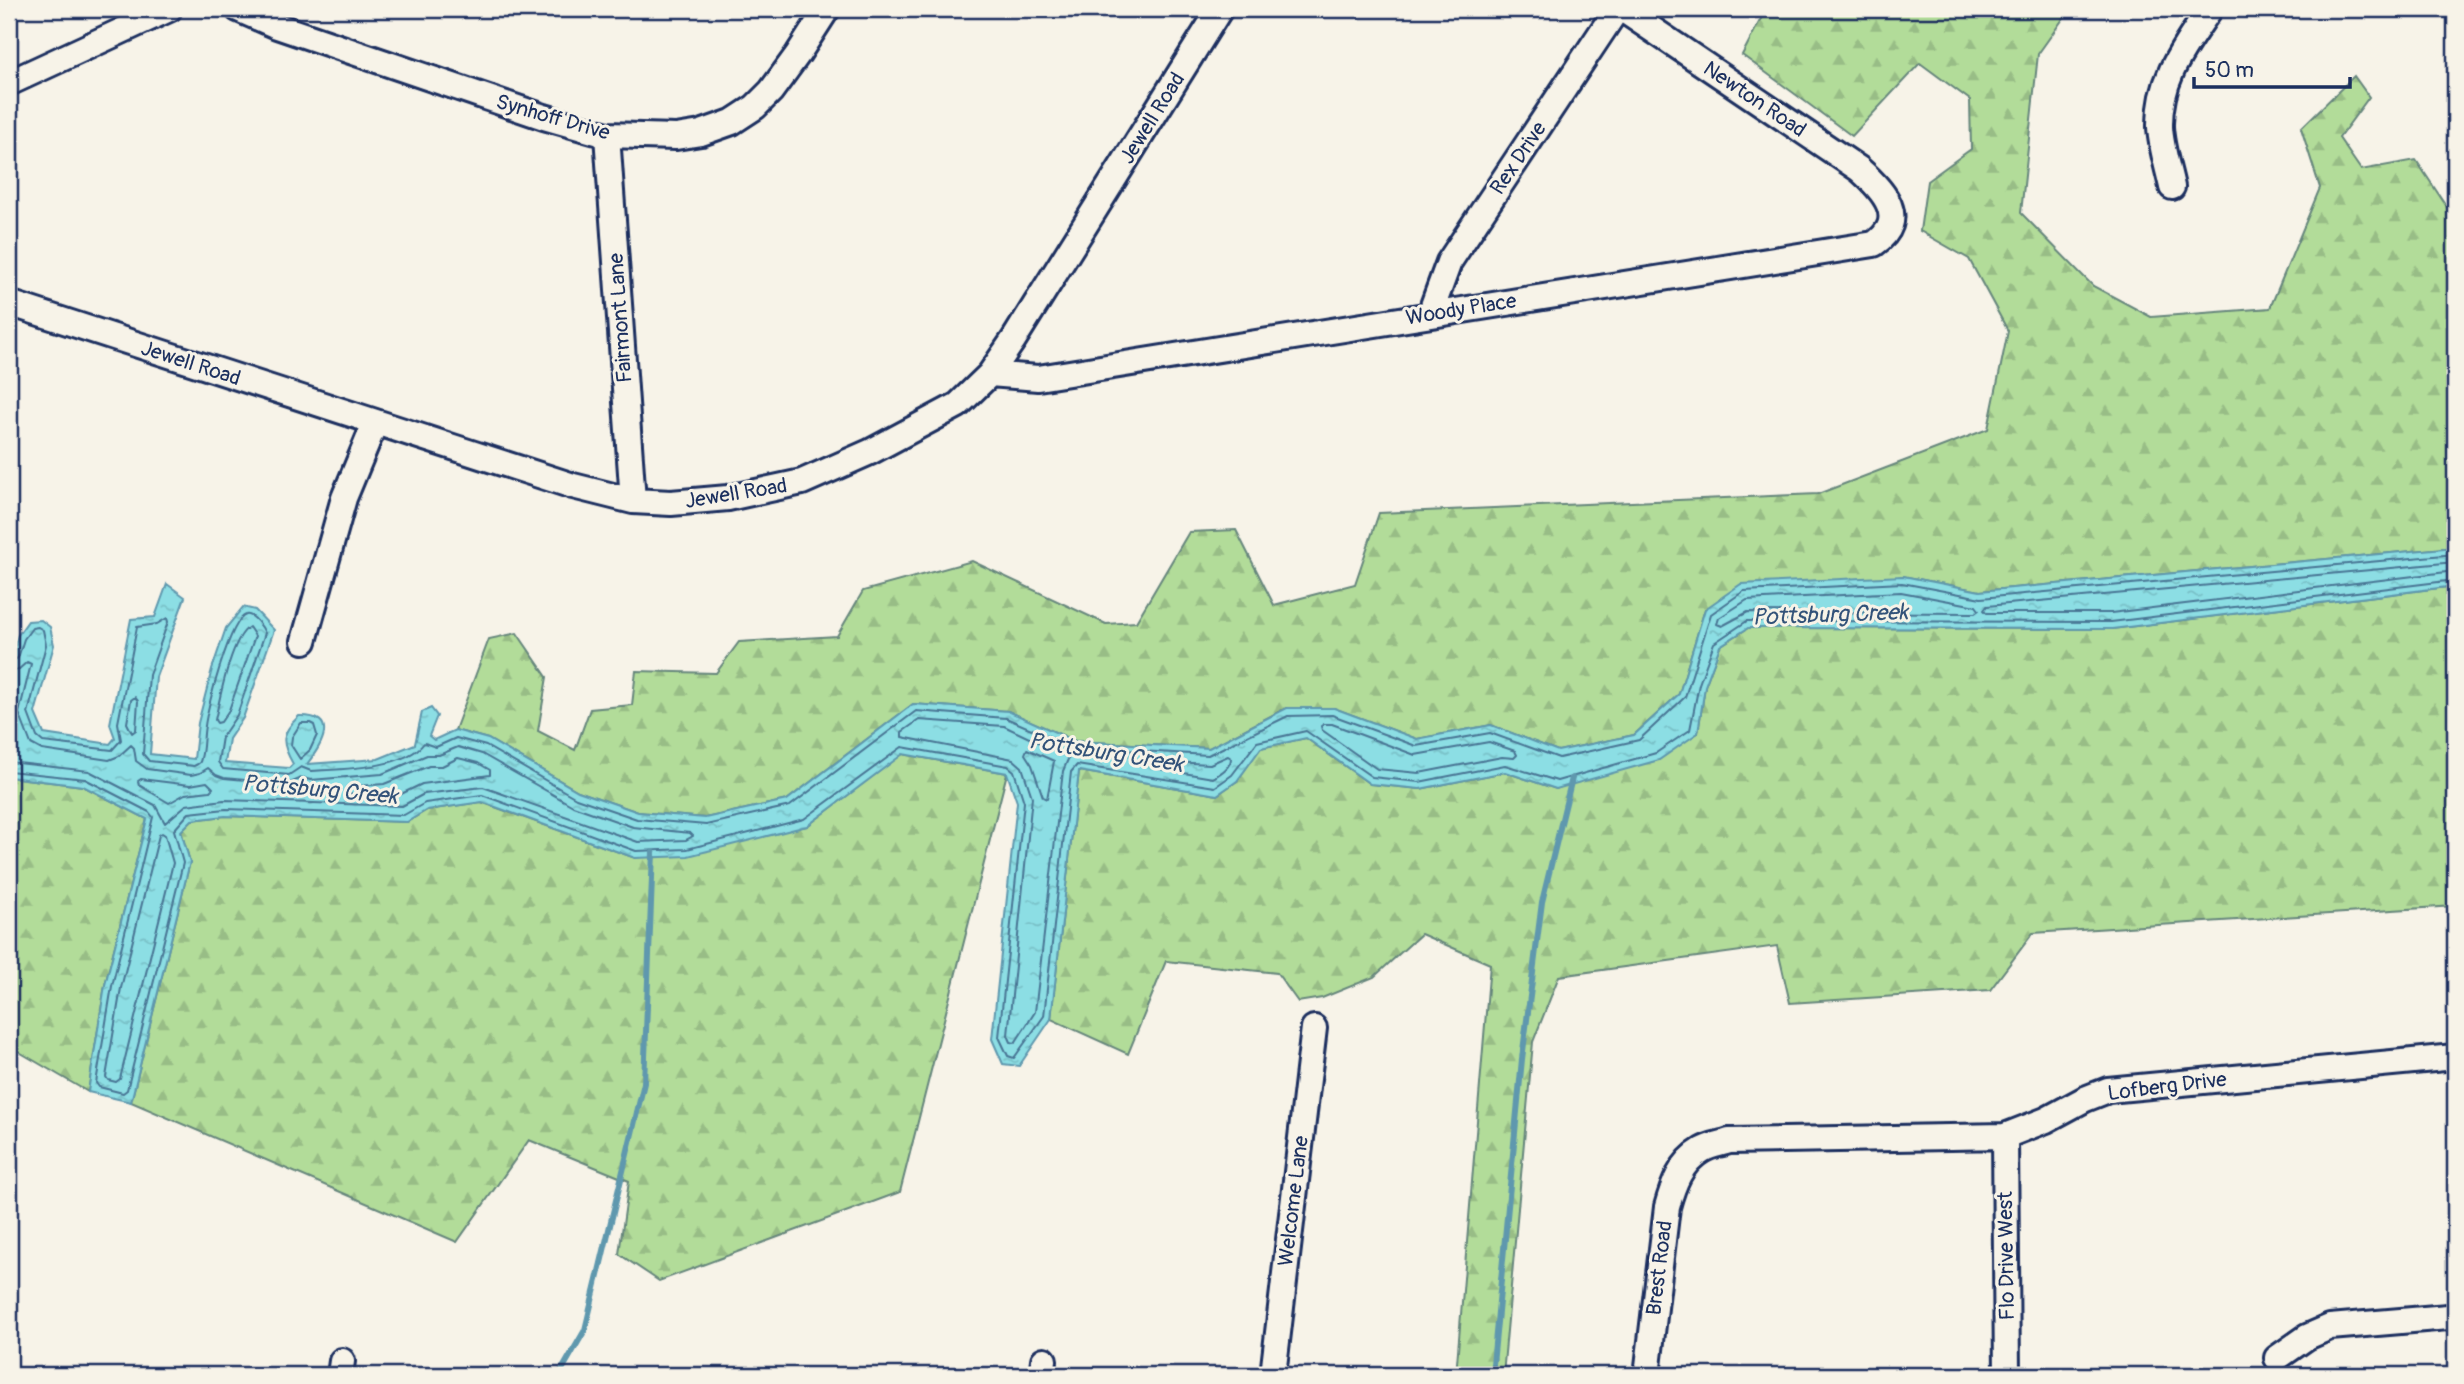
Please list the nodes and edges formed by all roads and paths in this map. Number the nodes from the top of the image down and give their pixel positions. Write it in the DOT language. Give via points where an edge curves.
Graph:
graph roads {
  1 [pos="169,9"];
  2 [pos="238,9"];
  3 [pos="827,9"];
  4 [pos="1220,9"];
  5 [pos="1620,9"];
  6 [pos="2210,9"];
  7 [pos="9,83"];
  8 [pos="607,135"];
  9 [pos="2172,187"];
  10 [pos="1884,194"];
  11 [pos="9,303"];
  12 [pos="1430,314"];
  13 [pos="989,374"];
  14 [pos="375,422"];
  15 [pos="633,501"];
  16 [pos="304,641"];
  17 [pos="1314,1028"];
  18 [pos="2455,1057"];
  19 [pos="2005,1136"];
  20 [pos="1685,1165"];
  21 [pos="2455,1319"];
  22 [pos="2277,1358"];
  23 [pos="1273,1375"];
  24 [pos="1647,1375"];
  25 [pos="2007,1375"];
  1 -- 7 [label="street"];
  2 -- 8 [label="street, Synhoff Drive"];
  3 -- 8 [label="street, Synhoff Drive" via="771,90 732,122 676,137"];
  4 -- 13 [label="street, Jewell Road"];
  5 -- 10 [label="street, Newton Road" via="1859,169"];
  5 -- 12 [label="street, Rex Drive" via="1449,262"];
  6 -- 9 [label="street" via="2166,80 2160,130"];
  8 -- 15 [label="street, Fairmont Lane"];
  10 -- 12 [label="street, Woody Place" via="1891,225 1874,244"];
  11 -- 14 [label="street, Jewell Road"];
  12 -- 13 [label="street, Woody Place" via="1038,378"];
  13 -- 15 [label="street, Jewell Road" via="958,405 802,482 728,498"];
  14 -- 15 [label="street, Jewell Road"];
  14 -- 16 [label="street" via="344,498"];
  17 -- 23 [label="street, Welcome Lane"];
  18 -- 19 [label="street, Lofberg Drive" via="2108,1090"];
  19 -- 20 [label="street, Lofberg Drive" via="1729,1141 1703,1149"];
  19 -- 25 [label="street, Flo Drive West"];
  20 -- 24 [label="street, Brest Road" via="1667,1207"];
  21 -- 22 [label="street" via="2330,1327 2307,1336"];
}
